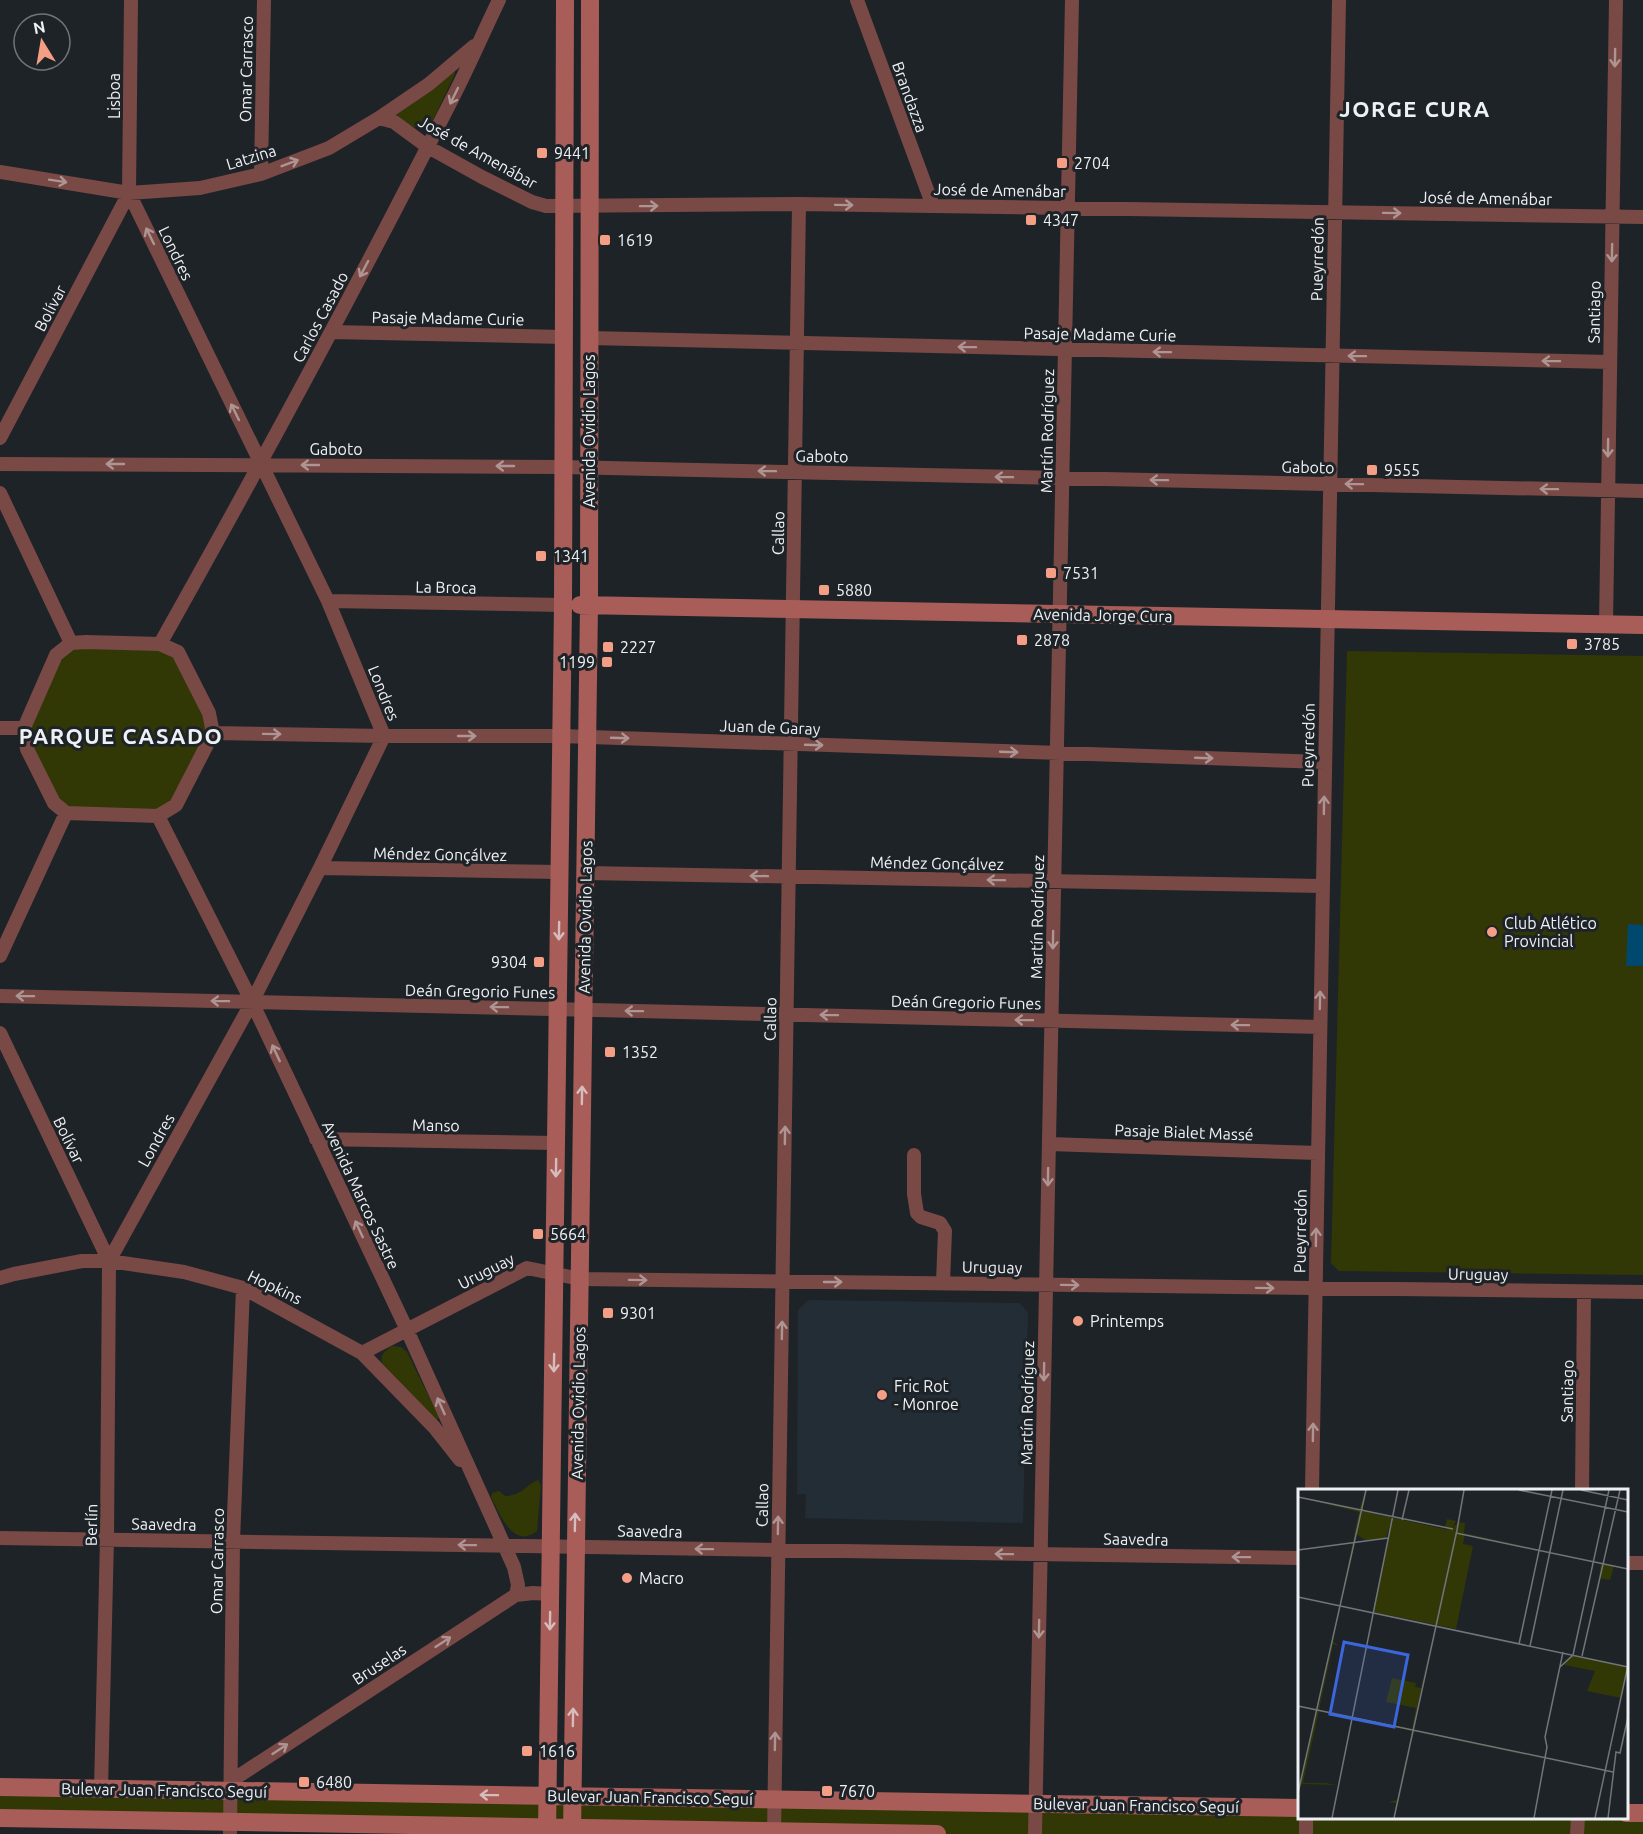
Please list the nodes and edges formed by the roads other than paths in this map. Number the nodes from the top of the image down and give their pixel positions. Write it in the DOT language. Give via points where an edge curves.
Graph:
graph roads {
  1 [pos="131,0"];
  2 [pos="264,0"];
  3 [pos="499,0"];
  4 [pos="590,0"];
  5 [pos="857,0"];
  6 [pos="1072,0"];
  7 [pos="1339,0"];
  8 [pos="1616,0"];
  9 [pos="564,1"];
  10 [pos="478,43"];
  11 [pos="379,118"];
  12 [pos="428,147"];
  13 [pos="0,172"];
  14 [pos="261,174"];
  15 [pos="129,193"];
  16 [pos="800,204"];
  17 [pos="564,206"];
  18 [pos="590,206"];
  19 [pos="933,206"];
  20 [pos="1068,208"];
  21 [pos="1334,212"];
  22 [pos="1612,217"];
  23 [pos="1643,217"];
  24 [pos="331,332"];
  25 [pos="564,337"];
  26 [pos="589,338"];
  27 [pos="797,343"];
  28 [pos="1065,349"];
  29 [pos="1331,356"];
  30 [pos="1610,362"];
  31 [pos="0,438"];
  32 [pos="0,464"];
  33 [pos="260,465"];
  34 [pos="563,467"];
  35 [pos="589,467"];
  36 [pos="795,472"];
  37 [pos="1062,478"];
  38 [pos="1329,484"];
  39 [pos="1608,490"];
  40 [pos="1643,491"];
  41 [pos="0,493"];
  42 [pos="328,601"];
  43 [pos="563,605"];
  44 [pos="590,606"];
  45 [pos="793,609"];
  46 [pos="1060,614"];
  47 [pos="1327,619"];
  48 [pos="1606,624"];
  49 [pos="1643,625"];
  50 [pos="71,643"];
  51 [pos="160,644"];
  52 [pos="0,728"];
  53 [pos="24,728"];
  54 [pos="213,733"];
  55 [pos="384,736"];
  56 [pos="561,736"];
  57 [pos="588,737"];
  58 [pos="791,744"];
  59 [pos="1057,753"];
  60 [pos="1324,762"];
  61 [pos="66,813"];
  62 [pos="158,816"];
  63 [pos="320,868"];
  64 [pos="560,872"];
  65 [pos="586,873"];
  66 [pos="789,876"];
  67 [pos="1054,881"];
  68 [pos="1322,886"];
  69 [pos="0,956"];
  70 [pos="0,996"];
  71 [pos="252,1002"];
  72 [pos="558,1009"];
  73 [pos="583,1010"];
  74 [pos="787,1014"];
  75 [pos="1051,1020"];
  76 [pos="1320,1027"];
  77 [pos="0,1033"];
  78 [pos="316,1139"];
  79 [pos="556,1143"];
  80 [pos="1049,1144"];
  81 [pos="1318,1153"];
  82 [pos="914,1155"];
  83 [pos="109,1261"];
  84 [pos="555,1274"];
  85 [pos="0,1278"];
  86 [pos="580,1279"];
  87 [pos="782,1282"];
  88 [pos="942,1283"];
  89 [pos="1046,1285"];
  90 [pos="243,1288"];
  91 [pos="1315,1288"];
  92 [pos="1584,1292"];
  93 [pos="1643,1292"];
  94 [pos="407,1330"];
  95 [pos="362,1353"];
  96 [pos="474,1479"];
  97 [pos="1312,1489"];
  98 [pos="1582,1489"];
  99 [pos="0,1538"];
  100 [pos="107,1539"];
  101 [pos="233,1542"];
  102 [pos="504,1545"];
  103 [pos="551,1546"];
  104 [pos="575,1546"];
  105 [pos="778,1550"];
  106 [pos="1041,1554"];
  107 [pos="1298,1558"];
  108 [pos="550,1594"];
  109 [pos="516,1595"];
  110 [pos="231,1786"];
  111 [pos="0,1787"];
  112 [pos="102,1789"];
  113 [pos="548,1796"];
  114 [pos="572,1796"];
  115 [pos="774,1799"];
  116 [pos="1036,1804"];
  117 [pos="1298,1808"];
  118 [pos="0,1818"];
  119 [pos="1578,1819"];
  120 [pos="230,1828"];
  121 [pos="547,1831"];
  122 [pos="572,1831"];
  123 [pos="774,1833"];
  124 [pos="937,1834"];
  125 [pos="1035,1834"];
  126 [pos="1577,1834"];
  1 -- 15 [label="street, Lisboa"];
  2 -- 14 [label="street, Omar Carrasco"];
  3 -- 10 [label="street, Carlos Casado"];
  4 -- 18 [label="main road, Avenida Ovidio Lagos"];
  5 -- 19 [label="street, Brandazza"];
  6 -- 20 [label="street, Martín Rodríguez"];
  7 -- 21 [label="street, Pueyrredón"];
  8 -- 22 [label="street, Santiago, one-way"];
  9 -- 17 [label="main road, Avenida Ovidio Lagos"];
  10 -- 11 [label="street, Latzina" via="429,84"];
  10 -- 12 [label="street, Carlos Casado, one-way"];
  11 -- 12 [label="street, José de Amenábar" via="394,122"];
  14 -- 11 [label="street, Latzina, one-way" via="329,148"];
  12 -- 17 [label="street, José de Amenábar" via="532,202"];
  12 -- 24 [label="street, Carlos Casado, one-way"];
  13 -- 15 [label="street, Latzina, one-way"];
  14 -- 15 [label="street, Latzina" via="200,188"];
  15 -- 31 [label="street, Bolívar"];
  33 -- 15 [label="street, Londres, one-way"];
  18 -- 16 [label="street, José de Amenábar, one-way"];
  16 -- 19 [label="street, José de Amenábar, one-way"];
  16 -- 27 [label="street, Callao"];
  17 -- 18 [label="street, José de Amenábar"];
  17 -- 25 [label="main road, Avenida Ovidio Lagos"];
  18 -- 26 [label="main road, Avenida Ovidio Lagos"];
  19 -- 20 [label="street, José de Amenábar"];
  20 -- 21 [label="street, José de Amenábar"];
  20 -- 28 [label="street, Martín Rodríguez"];
  21 -- 22 [label="street, José de Amenábar, one-way"];
  21 -- 29 [label="street, Pueyrredón"];
  22 -- 23 [label="street, José de Amenábar"];
  22 -- 30 [label="street, Santiago, one-way"];
  24 -- 25 [label="street, Pasaje Madame Curie"];
  24 -- 33 [label="street, Carlos Casado"];
  25 -- 34 [label="main road, Avenida Ovidio Lagos"];
  26 -- 27 [label="street, Pasaje Madame Curie"];
  26 -- 35 [label="main road, Avenida Ovidio Lagos"];
  28 -- 27 [label="street, Pasaje Madame Curie, one-way"];
  27 -- 36 [label="street, Callao"];
  29 -- 28 [label="street, Pasaje Madame Curie, one-way"];
  28 -- 37 [label="street, Martín Rodríguez"];
  30 -- 29 [label="street, Pasaje Madame Curie, one-way"];
  29 -- 38 [label="street, Pueyrredón"];
  30 -- 39 [label="street, Santiago, one-way"];
  33 -- 32 [label="street, Gaboto, one-way"];
  34 -- 33 [label="street, Gaboto, one-way"];
  33 -- 42 [label="street, Londres"];
  33 -- 51 [label="street, Carlos Casado"];
  34 -- 35 [label="street, Gaboto"];
  34 -- 43 [label="main road, Avenida Ovidio Lagos"];
  36 -- 35 [label="street, Gaboto, one-way"];
  35 -- 44 [label="main road, Avenida Ovidio Lagos"];
  37 -- 36 [label="street, Gaboto, one-way"];
  36 -- 45 [label="street, Callao"];
  38 -- 37 [label="street, Gaboto, one-way"];
  37 -- 46 [label="street, Martín Rodríguez"];
  39 -- 38 [label="street, Gaboto, one-way"];
  38 -- 47 [label="street, Pueyrredón"];
  39 -- 40 [label="street, Gaboto"];
  39 -- 48 [label="street, Santiago"];
  41 -- 50 [label="street"];
  42 -- 43 [label="street, La Broca"];
  42 -- 55 [label="street, Londres"];
  43 -- 44 [label="main road, Avenida Jorge Cura"];
  43 -- 56 [label="main road, Avenida Ovidio Lagos"];
  44 -- 45 [label="main road, Avenida Jorge Cura"];
  44 -- 57 [label="main road, Avenida Ovidio Lagos"];
  45 -- 46 [label="main road, Avenida Jorge Cura"];
  45 -- 58 [label="street, Callao"];
  46 -- 47 [label="main road, Avenida Jorge Cura"];
  46 -- 59 [label="street, Martín Rodríguez"];
  47 -- 48 [label="main road, Avenida Jorge Cura"];
  47 -- 60 [label="street, Pueyrredón"];
  48 -- 49 [label="main road, Avenida Jorge Cura"];
  50 -- 51 [label="street"];
  50 -- 53 [label="street" via="56,656"];
  51 -- 54 [label="street" via="178,652 209,713"];
  52 -- 53 [label="street"];
  53 -- 61 [label="street" via="27,749 54,803"];
  54 -- 55 [label="street, Juan de Garay, one-way"];
  54 -- 62 [label="street" via="176,805"];
  55 -- 56 [label="street, Juan de Garay, one-way"];
  55 -- 63 [label="street, Londres"];
  56 -- 57 [label="street, Juan de Garay"];
  56 -- 64 [label="main road, Avenida Ovidio Lagos"];
  57 -- 58 [label="street, Juan de Garay, one-way"];
  57 -- 65 [label="main road, Avenida Ovidio Lagos"];
  58 -- 59 [label="street, Juan de Garay, one-way"];
  58 -- 66 [label="street, Callao"];
  59 -- 60 [label="street, Juan de Garay, one-way"];
  59 -- 67 [label="street, Martín Rodríguez"];
  68 -- 60 [label="street, Pueyrredón, one-way"];
  61 -- 62 [label="street"];
  61 -- 69 [label="street"];
  62 -- 71 [label="street, Avenida Marcos Sastre"];
  63 -- 64 [label="street, Méndez Gonçálvez"];
  63 -- 71 [label="street, Londres"];
  64 -- 72 [label="main road, Avenida Ovidio Lagos, one-way"];
  66 -- 65 [label="street, Méndez Gonçálvez, one-way"];
  65 -- 73 [label="main road, Avenida Ovidio Lagos"];
  67 -- 66 [label="street, Méndez Gonçálvez, one-way"];
  66 -- 74 [label="street, Callao"];
  67 -- 68 [label="street, Méndez Gonçálvez"];
  67 -- 75 [label="street, Martín Rodríguez, one-way"];
  76 -- 68 [label="street, Pueyrredón, one-way"];
  71 -- 70 [label="street, Deán Gregorio Funes, one-way"];
  72 -- 71 [label="street, Deán Gregorio Funes, one-way"];
  78 -- 71 [label="street, Avenida Marcos Sastre, one-way"];
  71 -- 83 [label="street, Londres"];
  72 -- 73 [label="street, Deán Gregorio Funes"];
  72 -- 79 [label="main road, Avenida Ovidio Lagos"];
  74 -- 73 [label="street, Deán Gregorio Funes, one-way"];
  86 -- 73 [label="main road, Avenida Ovidio Lagos, one-way"];
  75 -- 74 [label="street, Deán Gregorio Funes, one-way"];
  87 -- 74 [label="street, Callao, one-way"];
  76 -- 75 [label="street, Deán Gregorio Funes, one-way"];
  75 -- 80 [label="street, Martín Rodríguez"];
  76 -- 81 [label="street, Pueyrredón"];
  77 -- 83 [label="street, Bolívar"];
  78 -- 79 [label="street, Manso"];
  94 -- 78 [label="street, Avenida Marcos Sastre, one-way"];
  79 -- 84 [label="main road, Avenida Ovidio Lagos, one-way"];
  80 -- 81 [label="street, Pasaje Bialet Massé"];
  80 -- 89 [label="street, Martín Rodríguez, one-way"];
  91 -- 81 [label="street, Pueyrredón, one-way"];
  82 -- 88 [label="street" via="917,1213 940,1223 945,1231"];
  83 -- 85 [label="street, Hopkins" via="82,1262"];
  83 -- 90 [label="street, Hopkins" via="184,1272"];
  83 -- 100 [label="street, Berlín"];
  84 -- 86 [label="street, Uruguay"];
  84 -- 94 [label="street, Uruguay" via="527,1268"];
  84 -- 103 [label="main road, Avenida Ovidio Lagos, one-way"];
  86 -- 87 [label="street, Uruguay, one-way"];
  104 -- 86 [label="main road, Avenida Ovidio Lagos, one-way"];
  87 -- 88 [label="street, Uruguay, one-way"];
  105 -- 87 [label="street, Callao, one-way"];
  88 -- 89 [label="street, Uruguay"];
  89 -- 91 [label="street, Uruguay, one-way"];
  89 -- 106 [label="street, Martín Rodríguez, one-way"];
  90 -- 95 [label="street, Hopkins"];
  90 -- 101 [label="street, Omar Carrasco"];
  91 -- 92 [label="street, Uruguay"];
  97 -- 91 [label="street, Pueyrredón, one-way"];
  92 -- 93 [label="street, Uruguay"];
  92 -- 98 [label="street, Santiago"];
  94 -- 95 [label="street, Uruguay"];
  96 -- 94 [label="street, Avenida Marcos Sastre, one-way"];
  95 -- 96 [label="street, Hopkins" via="434,1427"];
  96 -- 102 [label="street, Avenida Marcos Sastre"];
  99 -- 100 [label="street, Saavedra"];
  100 -- 101 [label="street, Saavedra"];
  100 -- 112 [label="street, Berlín"];
  102 -- 101 [label="street, Saavedra, one-way"];
  101 -- 110 [label="street, Omar Carrasco"];
  102 -- 103 [label="street, Saavedra"];
  102 -- 109 [label="street, Avenida Marcos Sastre" via="519,1585"];
  103 -- 104 [label="street, Saavedra"];
  103 -- 108 [label="main road, Avenida Ovidio Lagos"];
  105 -- 104 [label="street, Saavedra, one-way"];
  114 -- 104 [label="main road, Avenida Ovidio Lagos, one-way"];
  106 -- 105 [label="street, Saavedra, one-way"];
  115 -- 105 [label="street, Callao, one-way"];
  107 -- 106 [label="street, Saavedra, one-way"];
  106 -- 116 [label="street, Martín Rodríguez, one-way"];
  108 -- 109 [label="street"];
  108 -- 113 [label="main road, Avenida Ovidio Lagos, one-way"];
  110 -- 109 [label="street, Bruselas, one-way"];
  110 -- 112 [label="main road, Bulevar Juan Francisco Seguí"];
  113 -- 110 [label="main road, Bulevar Juan Francisco Seguí, one-way"];
  110 -- 120 [label="street, Omar Carrasco"];
  111 -- 112 [label="main road, Bulevar Juan Francisco Seguí"];
  113 -- 114 [label="main road, Bulevar Juan Francisco Seguí"];
  113 -- 121 [label="main road, Avenida Ovidio Lagos"];
  114 -- 115 [label="main road, Bulevar Juan Francisco Seguí"];
  114 -- 122 [label="main road, Avenida Ovidio Lagos"];
  115 -- 116 [label="main road, Bulevar Juan Francisco Seguí"];
  115 -- 123 [label="street, Callao"];
  116 -- 117 [label="main road, Bulevar Juan Francisco Seguí"];
  116 -- 125 [label="street, Martín Rodríguez"];
  118 -- 120 [label="main road, Bulevar Juan Francisco Seguí"];
  119 -- 126 [label="street"];
  120 -- 121 [label="main road, Bulevar Juan Francisco Seguí"];
  121 -- 122 [label="main road, Bulevar Juan Francisco Seguí"];
  122 -- 123 [label="main road, Bulevar Juan Francisco Seguí"];
  123 -- 124 [label="main road, Bulevar Juan Francisco Seguí"];
}
